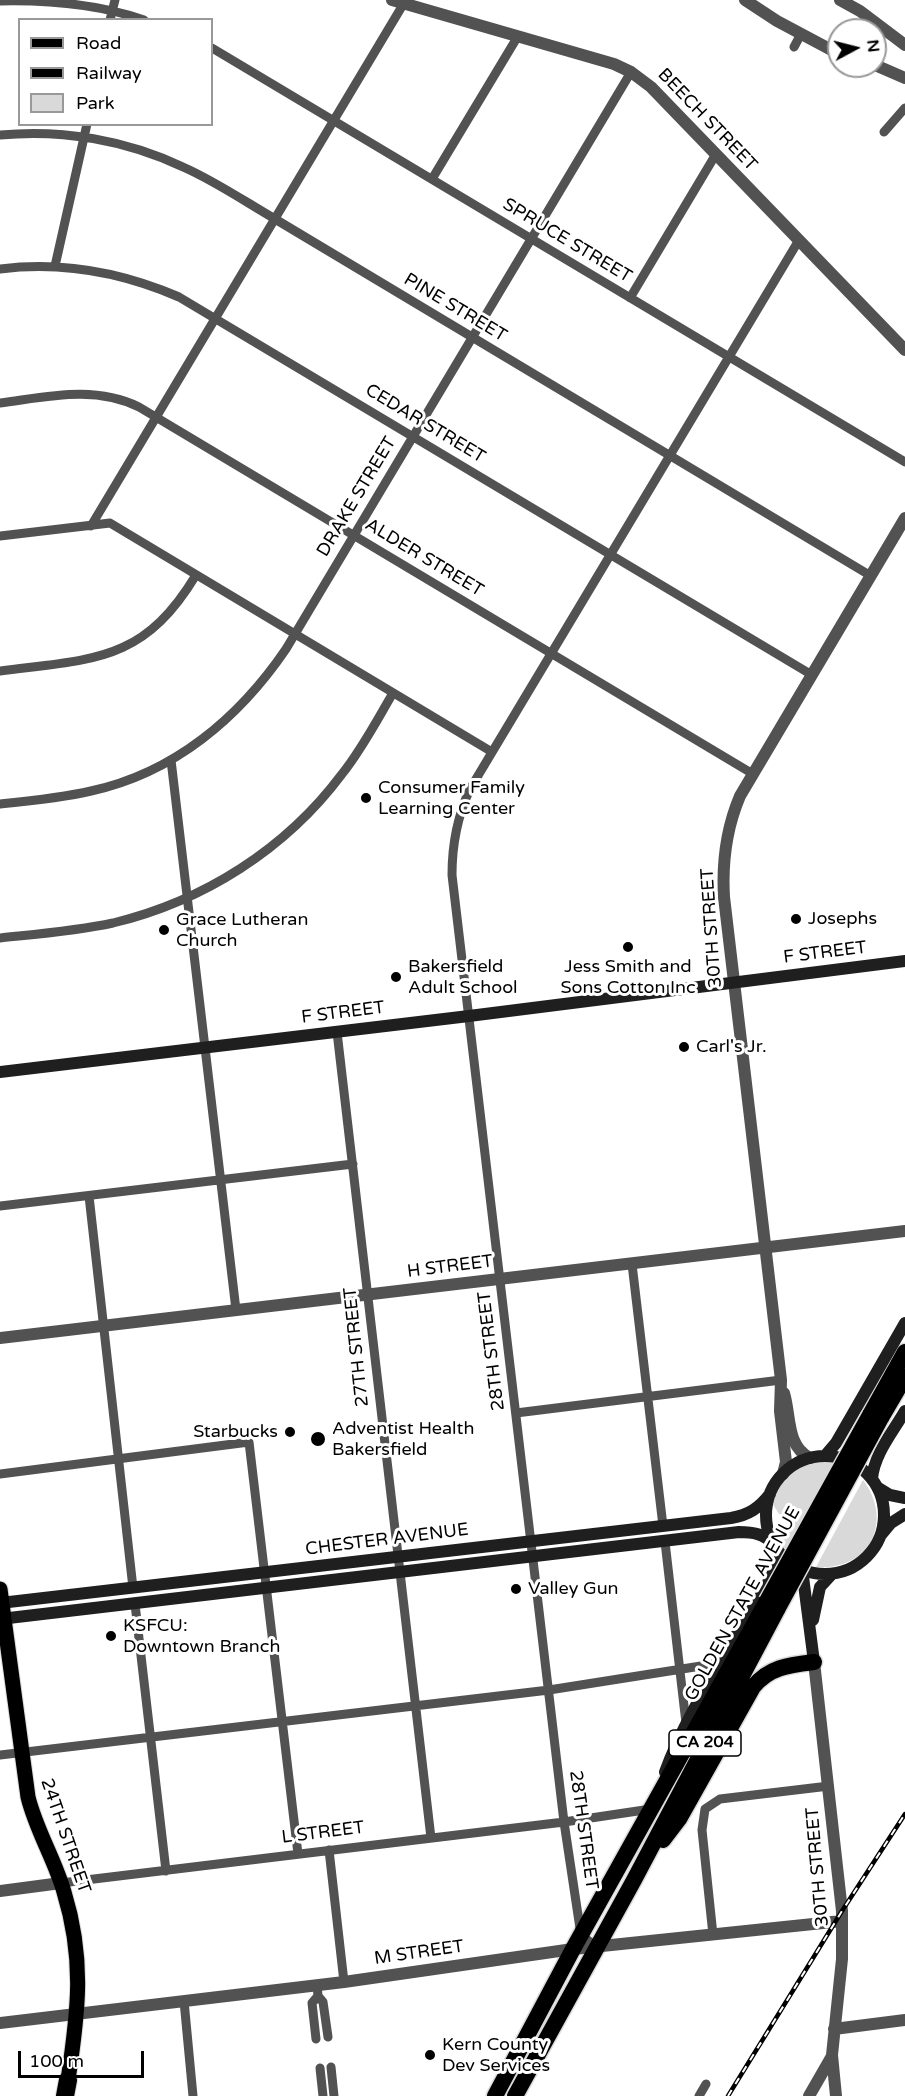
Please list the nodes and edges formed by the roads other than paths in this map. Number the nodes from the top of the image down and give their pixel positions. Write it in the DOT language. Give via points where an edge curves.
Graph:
graph roads {
  1 [pos="115,0"];
  2 [pos="745,0"];
  3 [pos="840,0"];
  4 [pos="0,2"];
  5 [pos="398,2"];
  6 [pos="111,15"];
  7 [pos="131,18"];
  8 [pos="801,34"];
  9 [pos="518,36"];
  10 [pos="905,45"];
  11 [pos="794,47"];
  12 [pos="827,48"];
  13 [pos="213,49"];
  14 [pos="887,70"];
  15 [pos="631,72"];
  16 [pos="905,78"];
  17 [pos="905,108"];
  18 [pos="333,120"];
  19 [pos="87,126"];
  20 [pos="884,132"];
  21 [pos="0,135"];
  22 [pos="84,137"];
  23 [pos="716,154"];
  24 [pos="432,179"];
  25 [pos="274,219"];
  26 [pos="531,238"];
  27 [pos="799,240"];
  28 [pos="55,266"];
  29 [pos="0,269"];
  30 [pos="630,298"];
  31 [pos="215,318"];
  32 [pos="472,337"];
  33 [pos="905,350"];
  34 [pos="729,357"];
  35 [pos="0,403"];
  36 [pos="156,417"];
  37 [pos="413,436"];
  38 [pos="670,456"];
  39 [pos="905,462"];
  40 [pos="905,518"];
  41 [pos="91,526"];
  42 [pos="354,535"];
  43 [pos="0,536"];
  44 [pos="611,555"];
  45 [pos="196,575"];
  46 [pos="871,576"];
  47 [pos="295,634"];
  48 [pos="551,653"];
  49 [pos="0,671"];
  50 [pos="812,675"];
  51 [pos="393,693"];
  52 [pos="492,752"];
  53 [pos="171,760"];
  54 [pos="753,774"];
  55 [pos="0,804"];
  56 [pos="187,898"];
  57 [pos="0,938"];
  58 [pos="905,961"];
  59 [pos="734,982"];
  60 [pos="469,1016"];
  61 [pos="337,1032"];
  62 [pos="205,1048"];
  63 [pos="0,1072"];
  64 [pos="353,1164"];
  65 [pos="221,1181"];
  66 [pos="89,1196"];
  67 [pos="0,1206"];
  68 [pos="905,1231"];
  69 [pos="765,1248"];
  70 [pos="632,1264"];
  71 [pos="500,1279"];
  72 [pos="368,1295"];
  73 [pos="236,1310"];
  74 [pos="905,1323"];
  75 [pos="102,1326"];
  76 [pos="0,1338"];
  77 [pos="905,1352"];
  78 [pos="905,1377"];
  79 [pos="781,1380"];
  80 [pos="648,1398"];
  81 [pos="905,1411"];
  82 [pos="516,1413"];
  83 [pos="876,1416"];
  84 [pos="825,1456"];
  85 [pos="810,1458"];
  86 [pos="119,1459"];
  87 [pos="0,1474"];
  88 [pos="783,1474"];
  89 [pos="874,1483"];
  90 [pos="770,1494"];
  91 [pos="905,1498"];
  92 [pos="905,1514"];
  93 [pos="663,1526"];
  94 [pos="880,1536"];
  95 [pos="531,1541"];
  96 [pos="665,1542"];
  97 [pos="777,1549"];
  98 [pos="397,1557"];
  99 [pos="533,1557"];
  100 [pos="802,1569"];
  101 [pos="265,1572"];
  102 [pos="399,1573"];
  103 [pos="832,1574"];
  104 [pos="133,1588"];
  105 [pos="267,1588"];
  106 [pos="1,1598"];
  107 [pos="135,1604"];
  108 [pos="772,1605"];
  109 [pos="82,1610"];
  110 [pos="2,1619"];
  111 [pos="811,1636"];
  112 [pos="814,1662"];
  113 [pos="720,1663"];
  114 [pos="680,1671"];
  115 [pos="549,1690"];
  116 [pos="415,1706"];
  117 [pos="282,1722"];
  118 [pos="687,1725"];
  119 [pos="151,1737"];
  120 [pos="21,1753"];
  121 [pos="0,1755"];
  122 [pos="829,1786"];
  123 [pos="651,1809"];
  124 [pos="564,1822"];
  125 [pos="431,1838"];
  126 [pos="329,1850"];
  127 [pos="298,1854"];
  128 [pos="166,1871"];
  129 [pos="634,1880"];
  130 [pos="61,1883"];
  131 [pos="0,1891"];
  132 [pos="842,1921"];
  133 [pos="713,1935"];
  134 [pos="577,1942"];
  135 [pos="597,1947"];
  136 [pos="344,1982"];
  137 [pos="317,1991"];
  138 [pos="184,2001"];
  139 [pos="78,2013"];
  140 [pos="905,2020"];
  141 [pos="0,2023"];
  142 [pos="834,2029"];
  143 [pos="328,2037"];
  144 [pos="316,2039"];
  145 [pos="832,2055"];
  146 [pos="331,2067"];
  147 [pos="320,2068"];
  148 [pos="706,2084"];
  149 [pos="68,2091"];
  150 [pos="194,2096"];
  151 [pos="323,2096"];
  152 [pos="334,2096"];
  153 [pos="495,2096"];
  154 [pos="515,2096"];
  155 [pos="699,2096"];
  156 [pos="809,2096"];
  157 [pos="836,2096"];
  1 -- 6 [label="street"];
  2 -- 8 [label="street"];
  3 -- 10 [label="street"];
  4 -- 6 [label="street" via="45,1"];
  5 -- 9 [label="street, BEECH STREET"];
  5 -- 18 [label="street"];
  6 -- 7 [label="street"];
  8 -- 11 [label="street"];
  8 -- 12 [label="street"];
  9 -- 15 [label="street, BEECH STREET" via="614,63"];
  9 -- 24 [label="street"];
  13 -- 18 [label="street, SPRUCE STREET"];
  14 -- 16 [label="street"];
  15 -- 23 [label="street, BEECH STREET" via="651,87"];
  15 -- 26 [label="street, DRAKE STREET"];
  17 -- 20 [label="street"];
  18 -- 24 [label="street, SPRUCE STREET"];
  18 -- 25 [label="street"];
  19 -- 22 [label="street"];
  21 -- 22 [label="street, PINE STREET"];
  22 -- 25 [label="street, PINE STREET" via="162,157"];
  22 -- 28 [label="street"];
  23 -- 27 [label="street, BEECH STREET"];
  23 -- 30 [label="street"];
  24 -- 26 [label="street, SPRUCE STREET"];
  25 -- 31 [label="street"];
  25 -- 32 [label="street, PINE STREET"];
  26 -- 30 [label="street, SPRUCE STREET"];
  26 -- 32 [label="street, DRAKE STREET"];
  27 -- 33 [label="street, BEECH STREET"];
  27 -- 34 [label="street, 28TH STREET"];
  28 -- 29 [label="street, CEDAR STREET"];
  28 -- 31 [label="street, CEDAR STREET" via="129,278 179,297"];
  30 -- 34 [label="street, SPRUCE STREET"];
  31 -- 36 [label="street"];
  31 -- 37 [label="street, CEDAR STREET"];
  32 -- 37 [label="street, DRAKE STREET"];
  32 -- 38 [label="street, PINE STREET"];
  34 -- 38 [label="street, 28TH STREET"];
  34 -- 39 [label="street, SPRUCE STREET"];
  35 -- 36 [label="street, ALDER STREET" via="96,393 127,401"];
  36 -- 41 [label="street"];
  36 -- 42 [label="street, ALDER STREET"];
  37 -- 42 [label="street, DRAKE STREET"];
  37 -- 44 [label="street, CEDAR STREET"];
  38 -- 44 [label="street, 28TH STREET"];
  38 -- 46 [label="street, PINE STREET"];
  40 -- 46 [label="street, 30TH STREET"];
  41 -- 43 [label="street"];
  41 -- 45 [label="street" via="110,523"];
  42 -- 47 [label="street, DRAKE STREET"];
  42 -- 48 [label="street, ALDER STREET"];
  44 -- 48 [label="street, 28TH STREET"];
  44 -- 50 [label="street, CEDAR STREET"];
  45 -- 47 [label="street"];
  45 -- 49 [label="street" via="162,621 122,649 87,660"];
  46 -- 50 [label="street, 30TH STREET"];
  47 -- 51 [label="street"];
  47 -- 53 [label="street, DRAKE STREET" via="242,705 210,734"];
  48 -- 52 [label="street, 28TH STREET"];
  48 -- 54 [label="street, ALDER STREET"];
  50 -- 54 [label="street, 30TH STREET"];
  51 -- 52 [label="street"];
  51 -- 56 [label="street" via="343,774 306,816 242,868"];
  52 -- 60 [label="street, 28TH STREET" via="464,803 452,854"];
  53 -- 55 [label="street, DRAKE STREET" via="93,791"];
  53 -- 56 [label="street"];
  54 -- 59 [label="street, 30TH STREET" via="728,828 725,852 724,897"];
  56 -- 57 [label="street" via="112,923"];
  56 -- 62 [label="street"];
  58 -- 59 [label="main road, F STREET"];
  59 -- 60 [label="main road, F STREET"];
  59 -- 69 [label="street, 30TH STREET"];
  60 -- 61 [label="main road, F STREET"];
  60 -- 71 [label="street, 28TH STREET"];
  61 -- 62 [label="main road, F STREET"];
  61 -- 64 [label="street, 27TH STREET"];
  62 -- 63 [label="main road, F STREET"];
  62 -- 65 [label="street"];
  64 -- 65 [label="street"];
  64 -- 72 [label="street, 27TH STREET"];
  65 -- 66 [label="street"];
  65 -- 73 [label="street"];
  66 -- 67 [label="street"];
  66 -- 75 [label="street"];
  68 -- 69 [label="street, H STREET"];
  69 -- 70 [label="street, H STREET"];
  69 -- 79 [label="street, 30TH STREET"];
  70 -- 71 [label="street, H STREET"];
  70 -- 80 [label="street"];
  71 -- 72 [label="street, H STREET"];
  71 -- 82 [label="street, 28TH STREET"];
  72 -- 73 [label="street, H STREET"];
  72 -- 98 [label="street, 27TH STREET"];
  73 -- 75 [label="street, H STREET"];
  74 -- 84 [label="main road"];
  75 -- 76 [label="street, H STREET"];
  75 -- 86 [label="street"];
  77 -- 83 [label="highway, GOLDEN STATE AVENUE / CA 204"];
  78 -- 83 [label="highway, GOLDEN STATE AVENUE / CA 204"];
  79 -- 80 [label="street"];
  79 -- 85 [label="street, 30TH STREET" via="794,1445"];
  79 -- 88 [label="street, 30TH STREET" via="786,1462"];
  80 -- 82 [label="street"];
  80 -- 93 [label="street"];
  81 -- 89 [label="main road" via="879,1454 872,1471"];
  82 -- 95 [label="street, 28TH STREET"];
  83 -- 108 [label="highway, GOLDEN STATE AVENUE / CA 204, bridge"];
  84 -- 85 [label="main road"];
  84 -- 89 [label="main road" via="856,1465"];
  85 -- 88 [label="main road"];
  86 -- 87 [label="street"];
  86 -- 101 [label="street" via="249,1442"];
  86 -- 104 [label="street"];
  88 -- 90 [label="main road"];
  89 -- 91 [label="main road" via="890,1495"];
  89 -- 94 [label="main road" via="884,1511"];
  90 -- 93 [label="main road, CHESTER AVENUE" via="763,1504 744,1516"];
  90 -- 97 [label="main road" via="767,1525"];
  92 -- 94 [label="main road"];
  93 -- 95 [label="main road, CHESTER AVENUE"];
  94 -- 103 [label="main road" via="863,1560"];
  95 -- 98 [label="main road, CHESTER AVENUE"];
  95 -- 99 [label="street, 28TH STREET"];
  96 -- 97 [label="main road, CHESTER AVENUE" via="748,1532 762,1535"];
  96 -- 99 [label="main road, CHESTER AVENUE"];
  96 -- 114 [label="street"];
  97 -- 100 [label="main road"];
  97 -- 113 [label="main road" via="771,1578"];
  98 -- 101 [label="main road, CHESTER AVENUE"];
  98 -- 102 [label="street, 27TH STREET"];
  99 -- 102 [label="main road, CHESTER AVENUE"];
  99 -- 115 [label="street, 28TH STREET"];
  100 -- 103 [label="main road"];
  100 -- 111 [label="main road, 30TH STREET"];
  101 -- 104 [label="main road, CHESTER AVENUE"];
  101 -- 105 [label="street"];
  102 -- 105 [label="main road, CHESTER AVENUE"];
  102 -- 116 [label="street, 27TH STREET"];
  103 -- 111 [label="main road, 30TH STREET" via="820,1587"];
  104 -- 106 [label="main road, CHESTER AVENUE"];
  104 -- 109 [label="main road" via="90,1602"];
  105 -- 107 [label="main road, CHESTER AVENUE"];
  105 -- 117 [label="street"];
  106 -- 110 [label="main road, 24TH STREET"];
  107 -- 109 [label="main road, CHESTER AVENUE"];
  107 -- 119 [label="street"];
  108 -- 123 [label="highway, GOLDEN STATE AVENUE / CA 204"];
  108 -- 129 [label="highway, GOLDEN STATE AVENUE / CA 204"];
  109 -- 110 [label="main road, CHESTER AVENUE"];
  110 -- 120 [label="main road, 24TH STREET"];
  111 -- 112 [label="main road, 30TH STREET"];
  112 -- 122 [label="street, 30TH STREET"];
  112 -- 129 [label="highway" via="778,1668 759,1679 680,1819"];
  113 -- 114 [label="street"];
  113 -- 118 [label="main road"];
  114 -- 115 [label="street"];
  114 -- 118 [label="street"];
  115 -- 116 [label="street"];
  115 -- 124 [label="street, 28TH STREET"];
  116 -- 117 [label="street"];
  116 -- 125 [label="street, 27TH STREET"];
  117 -- 119 [label="street"];
  117 -- 127 [label="street"];
  118 -- 123 [label="main road" via="673,1749"];
  119 -- 120 [label="street"];
  119 -- 128 [label="street"];
  120 -- 121 [label="street"];
  120 -- 130 [label="main road, 24TH STREET" via="30,1807"];
  122 -- 132 [label="street, 30TH STREET"];
  122 -- 133 [label="street" via="720,1799 705,1809 702,1830"];
  123 -- 124 [label="street, L STREET"];
  123 -- 134 [label="highway, GOLDEN STATE AVENUE / CA 204"];
  124 -- 125 [label="street, L STREET"];
  124 -- 134 [label="street, 28TH STREET"];
  125 -- 126 [label="street, L STREET"];
  126 -- 127 [label="street, L STREET"];
  126 -- 136 [label="street"];
  127 -- 128 [label="street, L STREET"];
  128 -- 130 [label="street, L STREET"];
  129 -- 135 [label="highway, GOLDEN STATE AVENUE / CA 204"];
  130 -- 131 [label="street, L STREET"];
  130 -- 139 [label="main road, 24TH STREET" via="76,1946"];
  132 -- 133 [label="street, M STREET"];
  132 -- 142 [label="street, 30TH STREET"];
  133 -- 135 [label="street, M STREET"];
  134 -- 135 [label="street, M STREET"];
  134 -- 136 [label="street, M STREET"];
  134 -- 153 [label="highway, GOLDEN STATE AVENUE / CA 204"];
  135 -- 154 [label="highway, GOLDEN STATE AVENUE / CA 204"];
  136 -- 137 [label="street, M STREET"];
  137 -- 138 [label="street, M STREET"];
  137 -- 143 [label="street" via="323,2002"];
  137 -- 144 [label="street" via="312,2003"];
  138 -- 139 [label="street, M STREET"];
  138 -- 150 [label="street"];
  139 -- 141 [label="street, M STREET"];
  139 -- 149 [label="main road, 24TH STREET"];
  140 -- 142 [label="street"];
  142 -- 145 [label="street, 30TH STREET"];
  145 -- 156 [label="street"];
  145 -- 157 [label="street, 30TH STREET"];
  146 -- 152 [label="street"];
  147 -- 151 [label="street"];
  148 -- 155 [label="street"];
}
